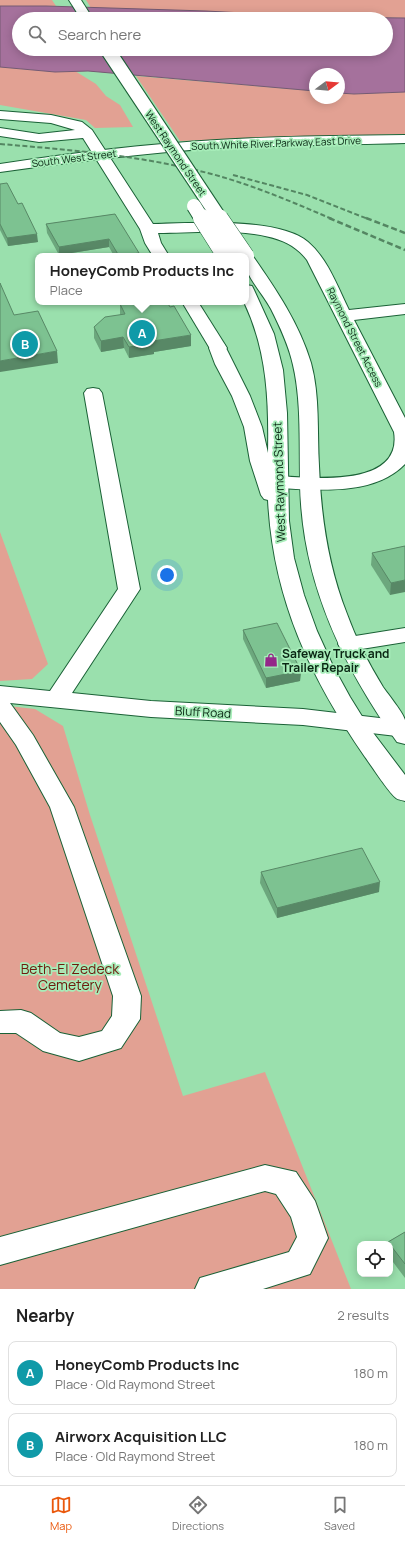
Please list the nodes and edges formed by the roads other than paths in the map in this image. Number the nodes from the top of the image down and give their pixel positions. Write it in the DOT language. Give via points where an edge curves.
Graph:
graph roads {
  1 [pos="70,3"];
  2 [pos="80,12"];
  3 [pos="96,56"];
  4 [pos="112,56"];
  5 [pos="0,109"];
  6 [pos="0,115"];
  7 [pos="31,117"];
  8 [pos="0,132"];
  9 [pos="87,133"];
  10 [pos="405,139"];
  11 [pos="148,140"];
  12 [pos="100,154"];
  13 [pos="166,165"];
  14 [pos="0,168"];
  15 [pos="188,197"];
  16 [pos="148,230"];
  17 [pos="159,253"];
  18 [pos="224,253"];
  19 [pos="242,253"];
  20 [pos="249,263"];
  21 [pos="249,297"];
  22 [pos="192,305"];
  23 [pos="405,309"];
  24 [pos="343,316"];
  25 [pos="93,393"];
  26 [pos="278,482"];
  27 [pos="310,483"];
  28 [pos="278,520"];
  29 [pos="405,635"];
  30 [pos="349,644"];
  31 [pos="56,700"];
  32 [pos="7,703"];
  33 [pos="353,722"];
  34 [pos="403,731"];
  35 [pos="405,792"];
  36 [pos="0,1022"];
  37 [pos="0,1251"];
  38 [pos="211,1289"];
  1 -- 2 [label="main road"];
  3 -- 11 [label="main road, West Raymond Street"];
  4 -- 19 [label="main road, West Raymond Street, bridge"];
  5 -- 7 [label="main road"];
  6 -- 7 [label="main road"];
  7 -- 9 [label="main road" via="77,125"];
  8 -- 9 [label="main road" via="39,138"];
  9 -- 12 [label="main road"];
  10 -- 11 [label="main road, South White River Parkway East Drive" via="254,142"];
  11 -- 12 [label="main road, South West Street"];
  11 -- 13 [label="main road, West Raymond Street"];
  12 -- 14 [label="main road, South West Street"];
  12 -- 16 [label="main road"];
  15 -- 18 [label="main road, West Raymond Street, bridge"];
  16 -- 17 [label="main road"];
  16 -- 24 [label="main road, Raymond Street Access" via="246,229 267,232 294,241 312,254"];
  20 -- 27 [label="main road, West Raymond Street" via="279,308 302,365 307,404"];
  21 -- 26 [label="main road, West Raymond Street" via="270,348 273,366 276,389"];
  22 -- 28 [label="main road" via="218,348 241,396 253,428"];
  23 -- 24 [label="main road"];
  24 -- 27 [label="main road, Raymond Street Access" via="403,432 404,448 392,467 374,478"];
  25 -- 31 [label="main road" via="129,589"];
  26 -- 27 [label="main road, Raymond Street Access"];
  26 -- 28 [label="main road, West Raymond Street"];
  27 -- 30 [label="main road, West Raymond Street" via="319,562"];
  28 -- 33 [label="main road, West Raymond Street" via="284,561 301,618 313,647"];
  29 -- 30 [label="main road"];
  30 -- 34 [label="main road, West Raymond Street" via="380,700"];
  31 -- 32 [label="main road, Bluff Road"];
  31 -- 33 [label="main road, Bluff Road"];
  32 -- 36 [label="main road" via="62,807 127,996 126,1019 111,1040 79,1049 53,1043 21,1021"];
  33 -- 34 [label="main road, Bluff Road"];
  33 -- 35 [label="main road, West Raymond Street"];
  37 -- 38 [label="main road" via="265,1178 286,1182 304,1211 312,1238 299,1264"];
}
